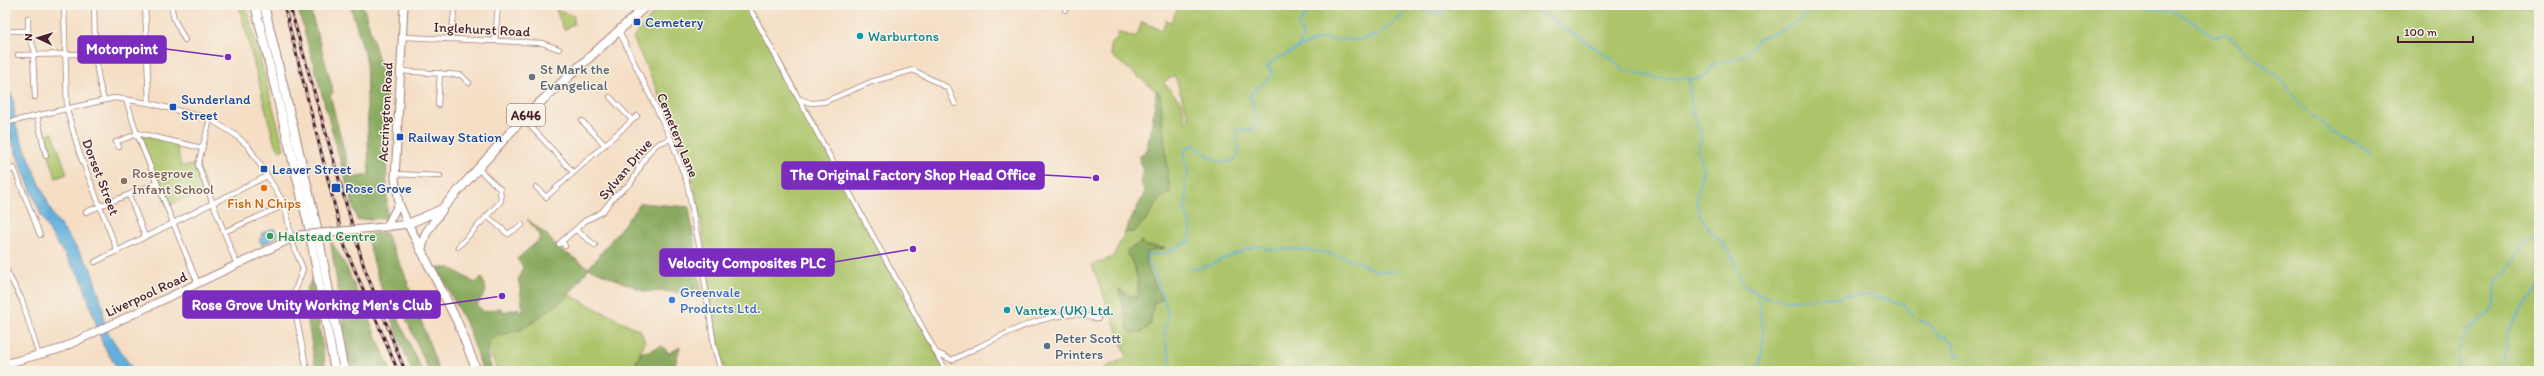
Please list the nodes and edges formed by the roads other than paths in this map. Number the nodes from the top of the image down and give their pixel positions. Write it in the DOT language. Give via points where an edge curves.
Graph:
graph roads {
  1 [pos="66,5"];
  2 [pos="94,5"];
  3 [pos="118,5"];
  4 [pos="145,5"];
  5 [pos="171,5"];
  6 [pos="251,5"];
  7 [pos="255,5"];
  8 [pos="264,5"];
  9 [pos="404,5"];
  10 [pos="454,5"];
  11 [pos="498,5"];
  12 [pos="647,5"];
  13 [pos="748,5"];
  14 [pos="28,18"];
  15 [pos="5,31"];
  16 [pos="28,31"];
  17 [pos="619,31"];
  18 [pos="403,37"];
  19 [pos="451,39"];
  20 [pos="185,40"];
  21 [pos="495,40"];
  22 [pos="559,49"];
  23 [pos="267,50"];
  24 [pos="147,53"];
  25 [pos="96,54"];
  26 [pos="18,55"];
  27 [pos="35,55"];
  28 [pos="66,55"];
  29 [pos="400,70"];
  30 [pos="440,73"];
  31 [pos="469,83"];
  32 [pos="35,97"];
  33 [pos="610,97"];
  34 [pos="126,99"];
  35 [pos="799,99"];
  36 [pos="104,100"];
  37 [pos="149,103"];
  38 [pos="955,104"];
  39 [pos="438,105"];
  40 [pos="67,110"];
  41 [pos="36,116"];
  42 [pos="637,116"];
  43 [pos="523,118"];
  44 [pos="210,119"];
  45 [pos="632,120"];
  46 [pos="582,121"];
  47 [pos="5,123"];
  48 [pos="137,133"];
  49 [pos="671,139"];
  50 [pos="605,145"];
  51 [pos="118,147"];
  52 [pos="202,148"];
  53 [pos="46,156"];
  54 [pos="631,158"];
  55 [pos="640,168"];
  56 [pos="478,169"];
  57 [pos="573,172"];
  58 [pos="5,173"];
  59 [pos="395,174"];
  60 [pos="268,176"];
  61 [pos="440,176"];
  62 [pos="158,183"];
  63 [pos="536,187"];
  64 [pos="129,195"];
  65 [pos="399,203"];
  66 [pos="213,204"];
  67 [pos="285,204"];
  68 [pos="101,206"];
  69 [pos="442,209"];
  70 [pos="86,212"];
  71 [pos="487,216"];
  72 [pos="174,223"];
  73 [pos="408,224"];
  74 [pos="522,225"];
  75 [pos="386,226"];
  76 [pos="576,230"];
  77 [pos="224,232"];
  78 [pos="40,235"];
  79 [pos="145,236"];
  80 [pos="296,236"];
  81 [pos="596,245"];
  82 [pos="566,246"];
  83 [pos="458,247"];
  84 [pos="117,250"];
  85 [pos="421,250"];
  86 [pos="95,262"];
  87 [pos="237,264"];
  88 [pos="5,268"];
  89 [pos="198,284"];
  90 [pos="1098,319"];
  91 [pos="936,352"];
  92 [pos="39,356"];
  93 [pos="5,364"];
  94 [pos="307,371"];
  95 [pos="335,371"];
  96 [pos="344,371"];
  97 [pos="478,371"];
  98 [pos="721,371"];
  99 [pos="946,371"];
  1 -- 2 [label="street"];
  1 -- 28 [label="street, Dorset Street"];
  2 -- 3 [label="street"];
  2 -- 25 [label="street"];
  4 -- 24 [label="street"];
  5 -- 20 [label="street" via="174,19"];
  6 -- 23 [label="highway"];
  7 -- 23 [label="highway"];
  8 -- 96 [label="highway" via="314,216"];
  9 -- 18 [label="main road, Accrington Road"];
  10 -- 19 [label="street"];
  11 -- 21 [label="street"];
  12 -- 17 [label="highway, A646"];
  13 -- 35 [label="street"];
  14 -- 16 [label="street"];
  15 -- 16 [label="street"];
  16 -- 27 [label="street"];
  17 -- 43 [label="highway, A646"];
  17 -- 49 [label="street, Cemetery Lane"];
  18 -- 19 [label="street, Inglehurst Road"];
  18 -- 29 [label="main road, Accrington Road"];
  19 -- 21 [label="street, Inglehurst Road"];
  21 -- 22 [label="street, Inglehurst Road" via="542,43"];
  23 -- 95 [label="highway" via="308,223"];
  24 -- 25 [label="street"];
  24 -- 37 [label="street"];
  25 -- 28 [label="street"];
  25 -- 36 [label="street"];
  26 -- 27 [label="street"];
  27 -- 28 [label="street"];
  27 -- 32 [label="street"];
  28 -- 40 [label="street, Dorset Street"];
  29 -- 30 [label="street"];
  29 -- 59 [label="main road, Accrington Road"];
  30 -- 31 [label="street" via="461,75"];
  30 -- 39 [label="street"];
  33 -- 45 [label="street"];
  34 -- 36 [label="street"];
  34 -- 37 [label="street"];
  34 -- 48 [label="street"];
  35 -- 38 [label="street" via="811,104 824,102 871,82 913,70 948,88"];
  35 -- 91 [label="street"];
  36 -- 40 [label="street"];
  37 -- 44 [label="street"];
  40 -- 41 [label="street"];
  40 -- 68 [label="street, Dorset Street" via="79,152"];
  41 -- 47 [label="street"];
  41 -- 53 [label="street"];
  42 -- 45 [label="street"];
  43 -- 56 [label="highway, A646"];
  43 -- 57 [label="street"];
  44 -- 52 [label="street"];
  44 -- 60 [label="street" via="248,146"];
  45 -- 50 [label="street"];
  46 -- 50 [label="street"];
  48 -- 51 [label="street" via="116,142"];
  48 -- 52 [label="street"];
  48 -- 62 [label="street"];
  49 -- 55 [label="street, Sylvan Drive" via="656,144"];
  49 -- 98 [label="street, Cemetery Lane" via="687,183 714,346"];
  50 -- 57 [label="street"];
  52 -- 66 [label="street" via="198,165"];
  54 -- 55 [label="street"];
  55 -- 76 [label="street, Sylvan Drive" via="630,183 602,212 585,221"];
  56 -- 69 [label="highway, A646"];
  56 -- 71 [label="street" via="500,189 502,195 501,201"];
  57 -- 63 [label="street" via="546,197"];
  58 -- 78 [label="street" via="14,168"];
  59 -- 61 [label="street"];
  59 -- 65 [label="main road, Accrington Road"];
  60 -- 66 [label="street"];
  60 -- 67 [label="street"];
  62 -- 64 [label="street"];
  62 -- 72 [label="street"];
  64 -- 68 [label="street"];
  64 -- 79 [label="street"];
  65 -- 73 [label="main road, Accrington Road"];
  65 -- 75 [label="main road"];
  66 -- 72 [label="street"];
  66 -- 77 [label="street"];
  67 -- 77 [label="street"];
  67 -- 80 [label="street"];
  68 -- 70 [label="street"];
  68 -- 84 [label="street, Dorset Street"];
  69 -- 73 [label="highway, A646"];
  69 -- 85 [label="highway" via="426,233"];
  71 -- 74 [label="street" via="508,234"];
  71 -- 83 [label="street"];
  72 -- 79 [label="street"];
  72 -- 89 [label="street"];
  73 -- 75 [label="main road, A646"];
  73 -- 85 [label="highway, Accrington Road"];
  75 -- 80 [label="main road, A646, bridge"];
  76 -- 81 [label="street"];
  76 -- 82 [label="street, Sylvan Drive" via="560,242"];
  77 -- 87 [label="street"];
  79 -- 84 [label="street"];
  80 -- 87 [label="main road, Liverpool Road / A646"];
  80 -- 94 [label="street" via="302,269 295,290 294,305"];
  84 -- 86 [label="street"];
  85 -- 97 [label="highway, Accrington Road"];
  87 -- 89 [label="main road, Liverpool Road / A646"];
  88 -- 92 [label="street" via="24,305"];
  89 -- 92 [label="main road, Liverpool Road / A646"];
  90 -- 91 [label="street" via="1078,314 1037,322 952,360"];
  91 -- 99 [label="street"];
  92 -- 93 [label="main road, Liverpool Road"];
}
